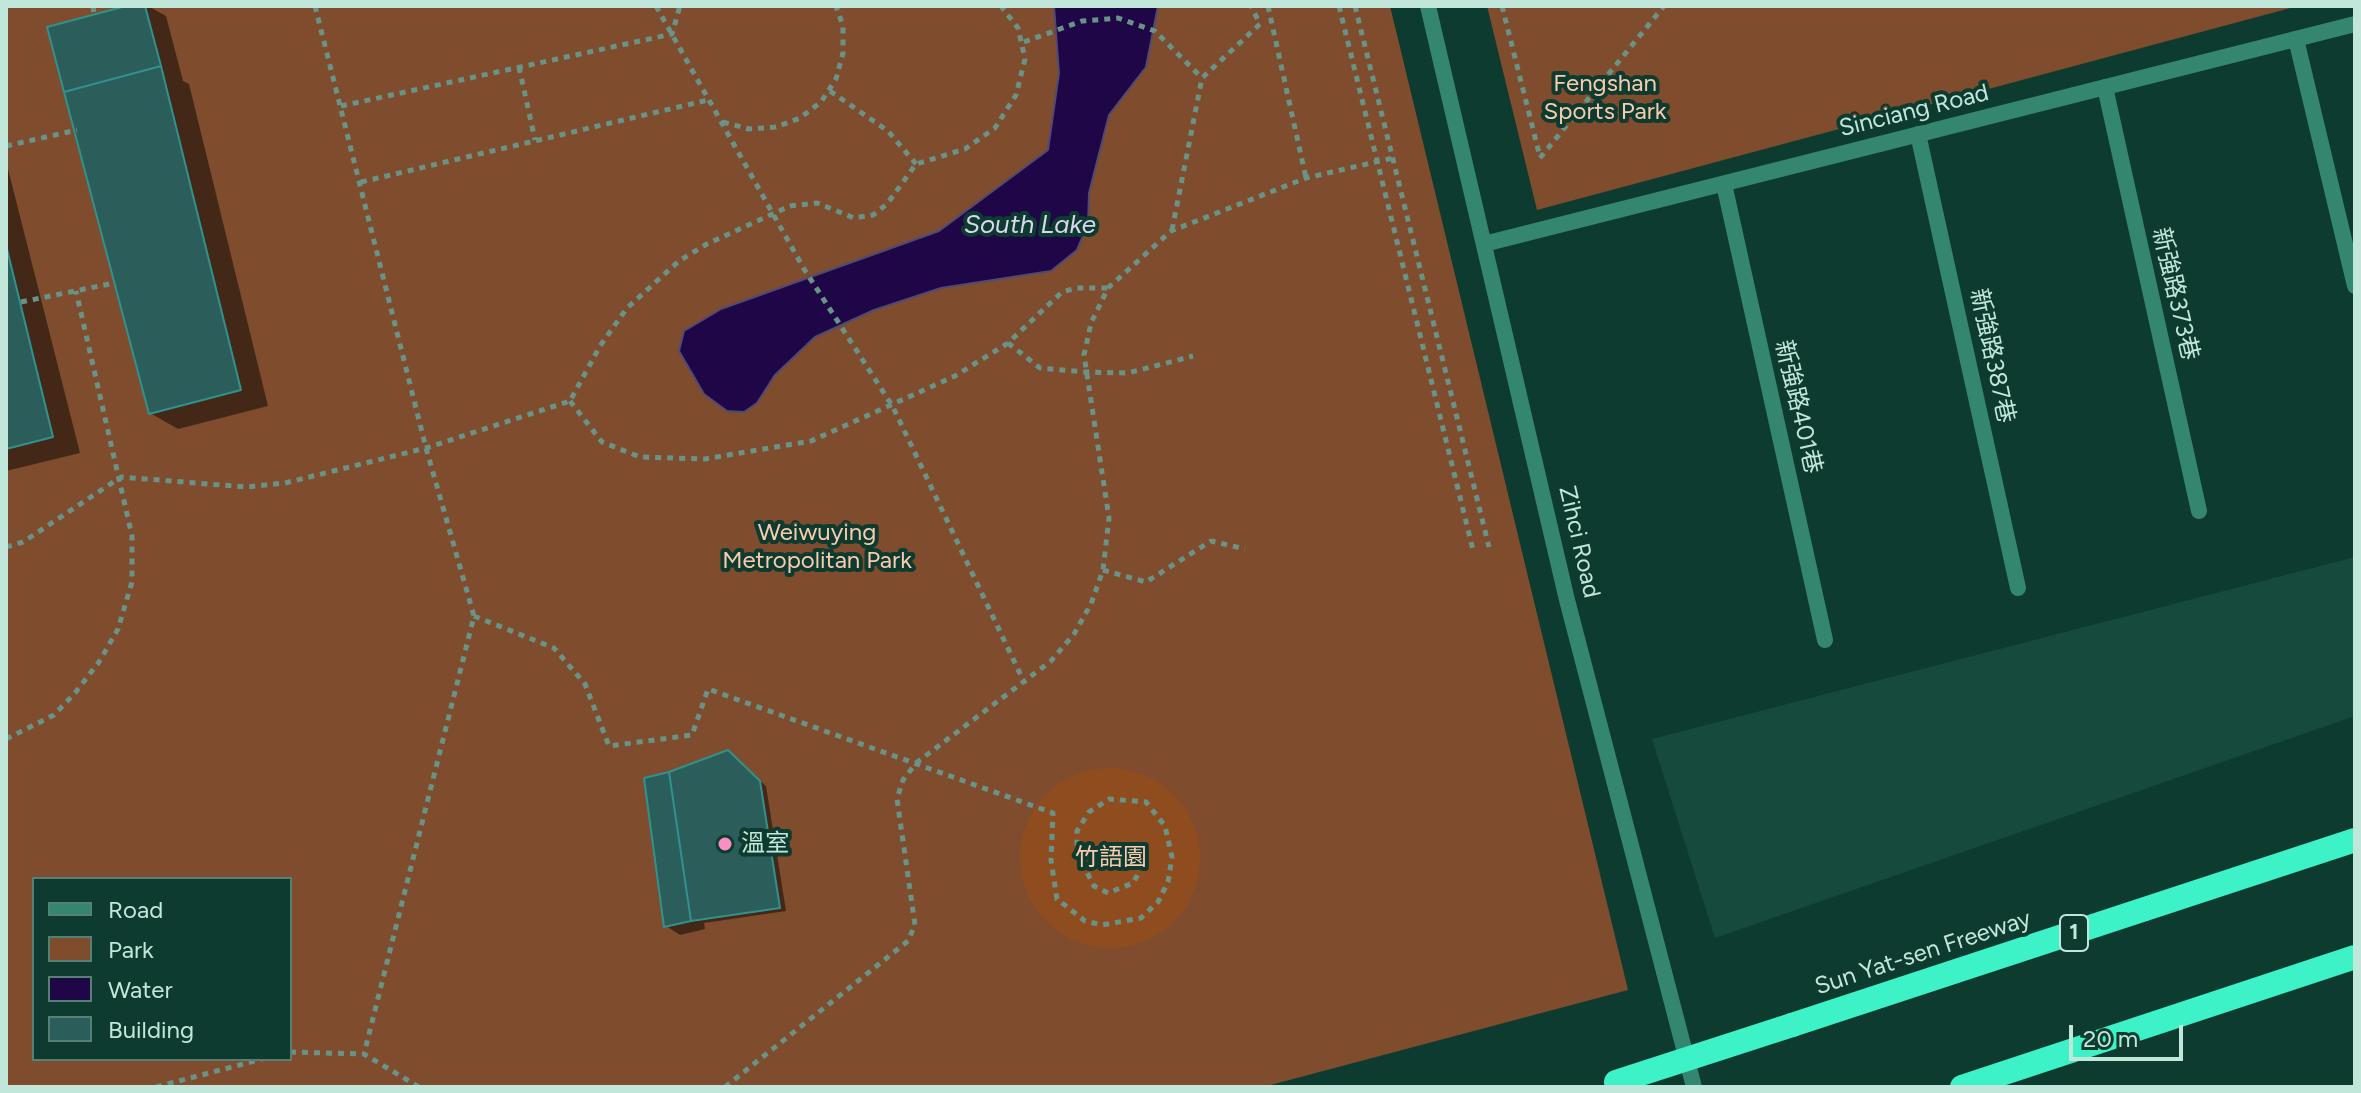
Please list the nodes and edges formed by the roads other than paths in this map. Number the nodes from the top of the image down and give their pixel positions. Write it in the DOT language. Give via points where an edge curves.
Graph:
graph roads {
  1 [pos="1428,6"];
  2 [pos="2355,24"];
  3 [pos="2296,39"];
  4 [pos="2105,87"];
  5 [pos="1918,134"];
  6 [pos="1724,184"];
  7 [pos="1484,244"];
  8 [pos="2355,286"];
  9 [pos="2199,511"];
  10 [pos="2018,588"];
  11 [pos="1825,640"];
  12 [pos="2355,840"];
  13 [pos="2355,957"];
  14 [pos="1608,1084"];
  15 [pos="1694,1087"];
  16 [pos="1962,1087"];
  1 -- 7 [label="street, Zihci Road"];
  2 -- 3 [label="street, Sinciang Road"];
  3 -- 4 [label="street, Sinciang Road"];
  3 -- 8 [label="street"];
  4 -- 5 [label="street, Sinciang Road"];
  4 -- 9 [label="street, 新強路373巷"];
  5 -- 6 [label="street, Sinciang Road"];
  5 -- 10 [label="street, 新強路387巷"];
  6 -- 7 [label="street, Sinciang Road"];
  6 -- 11 [label="street, 新強路401巷"];
  7 -- 15 [label="street, Zihci Road" via="1567,600"];
  12 -- 14 [label="highway, Sun Yat-sen Freeway / 1, bridge"];
  13 -- 16 [label="highway"];
}
